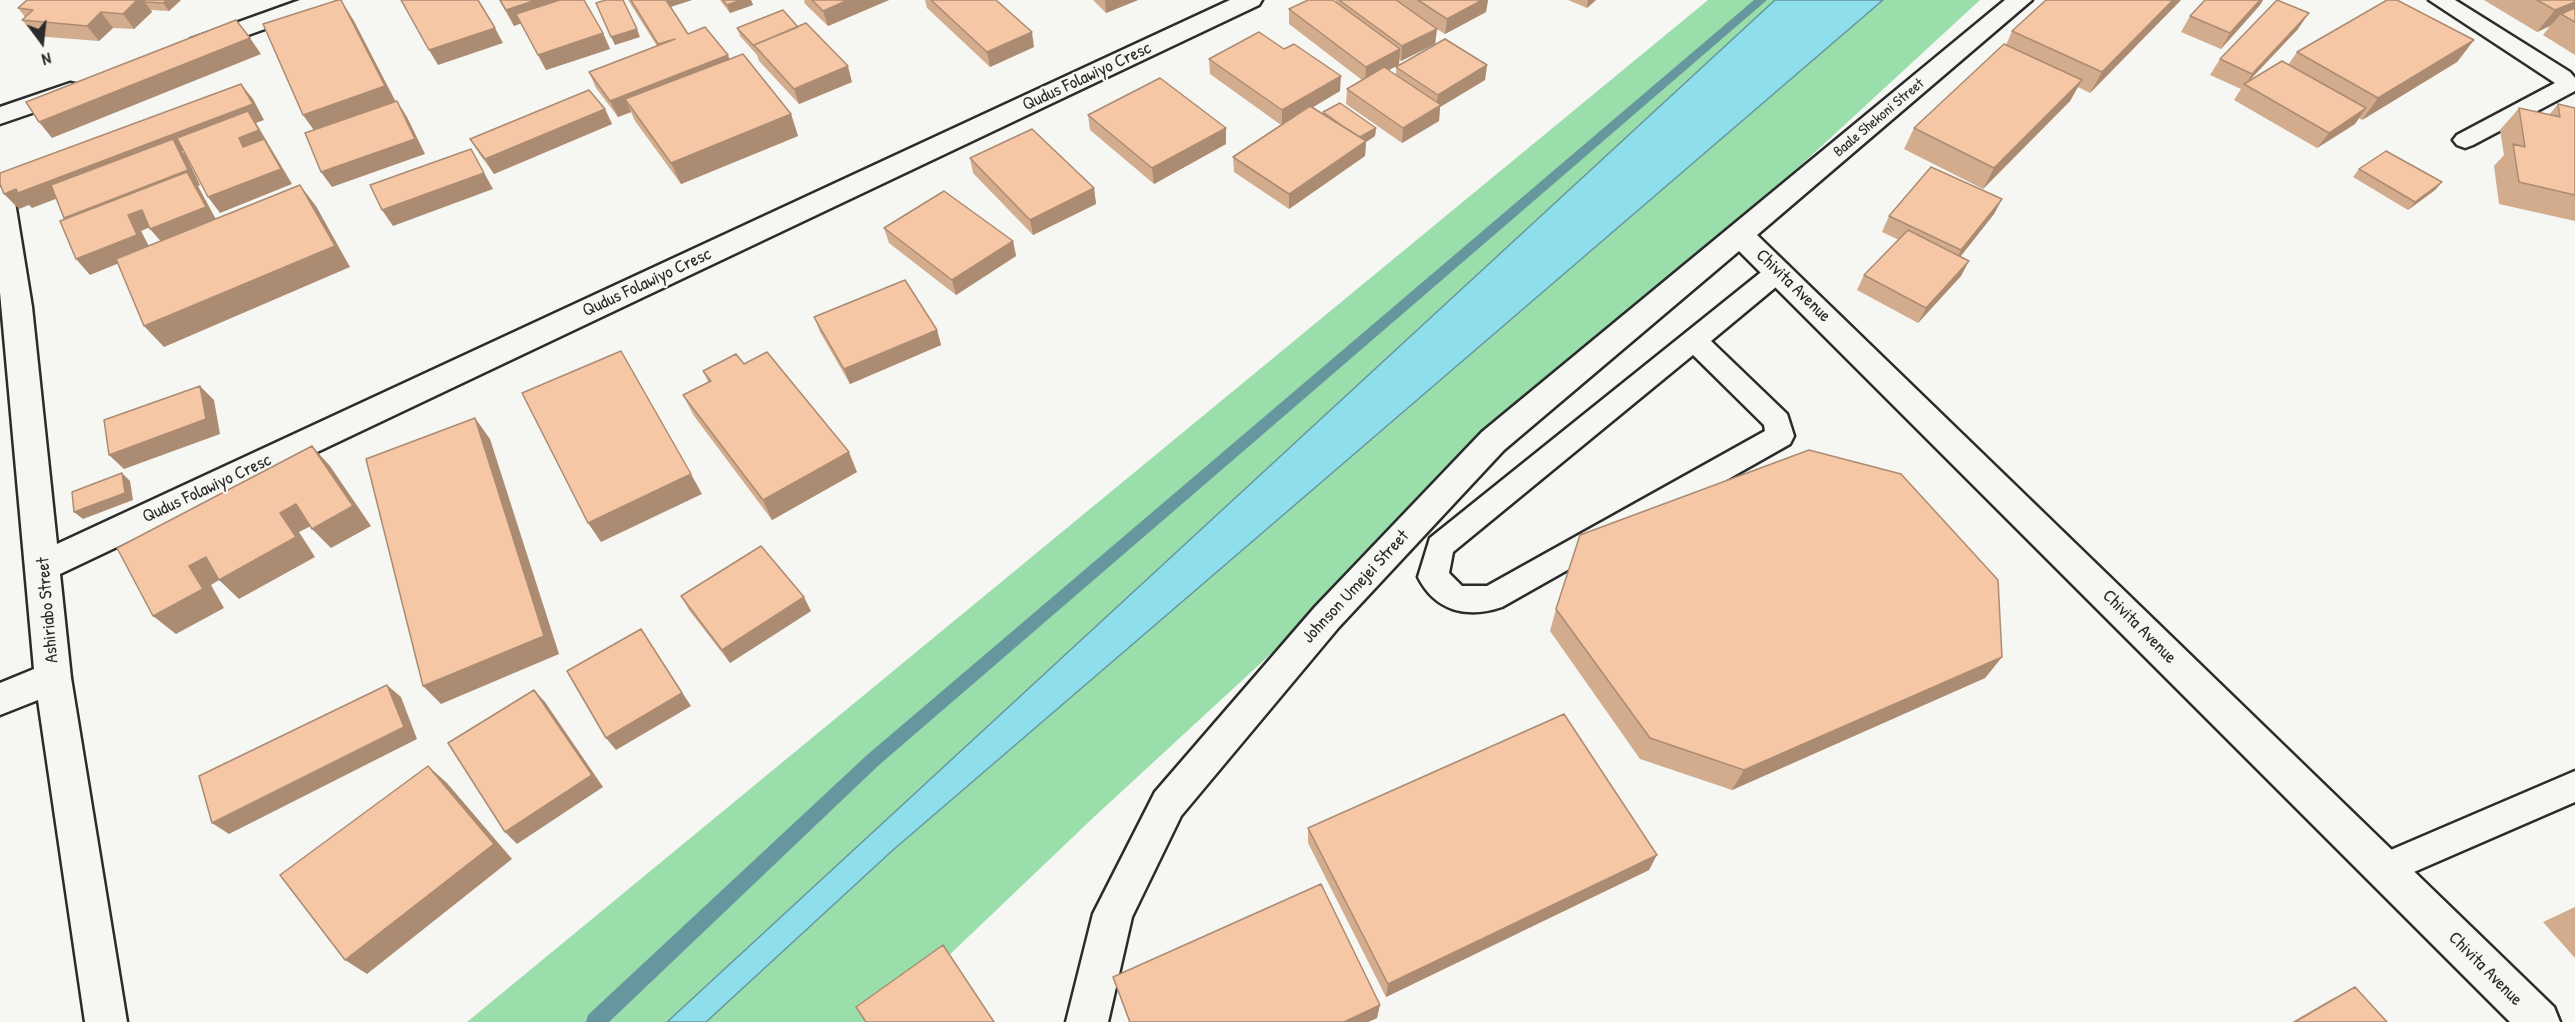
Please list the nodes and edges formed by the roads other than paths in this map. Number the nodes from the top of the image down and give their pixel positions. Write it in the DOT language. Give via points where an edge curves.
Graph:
graph roads {
  1 [pos="322,0"];
  2 [pos="1250,0"];
  3 [pos="2020,0"];
  4 [pos="2440,0"];
  5 [pos="176,53"];
  6 [pos="88,85"];
  7 [pos="0,116"];
  8 [pos="2465,140"];
  9 [pos="0,196"];
  10 [pos="1738,234"];
  11 [pos="1779,271"];
  12 [pos="1693,339"];
  13 [pos="44,566"];
  14 [pos="53,678"];
  15 [pos="0,699"];
  16 [pos="2575,786"];
  17 [pos="2384,869"];
  18 [pos="106,1022"];
  19 [pos="1087,1022"];
  20 [pos="2539,1022"];
  1 -- 5 [label="street"];
  2 -- 13 [label="street, Qudus Folawiyo Cresc"];
  3 -- 10 [label="street, Baale Shekoni Street"];
  4 -- 8 [label="lane" via="2562,77 2569,86"];
  6 -- 7 [label="street"];
  9 -- 13 [label="street, Ashiriabo Street" via="17,307"];
  10 -- 11 [label="street, Chivita Avenue"];
  10 -- 19 [label="street, Johnson Umejei Street" via="1493,441 1327,617 1168,804 1113,914"];
  11 -- 12 [label="lane"];
  11 -- 17 [label="street, Chivita Avenue"];
  12 -- 12 [label="lane" via="1440,546 1433,577 1455,599 1491,598 1780,436 1777,421"];
  13 -- 14 [label="street, Ashiriabo Street"];
  14 -- 15 [label="street"];
  14 -- 18 [label="street, Ashiriabo Street"];
  16 -- 17 [label="lane"];
  17 -- 20 [label="street, Chivita Avenue"];
}
